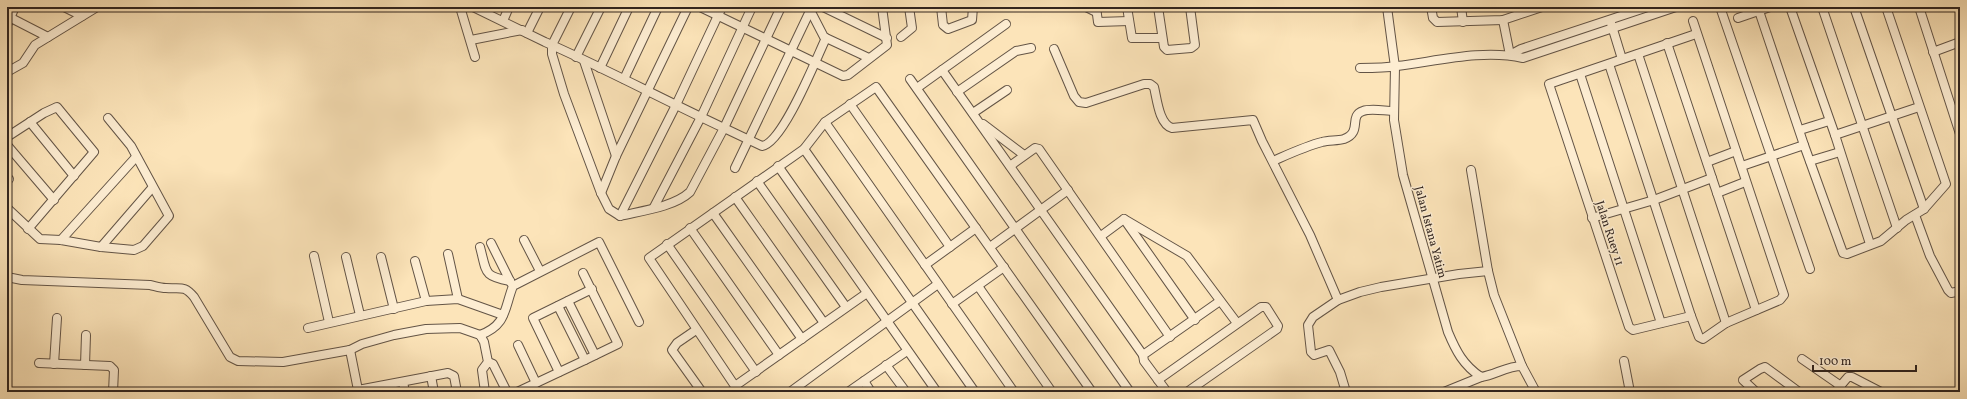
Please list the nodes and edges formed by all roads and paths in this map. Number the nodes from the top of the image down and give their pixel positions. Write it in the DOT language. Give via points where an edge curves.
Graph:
graph roads {
  1 [pos="15,7"];
  2 [pos="64,7"];
  3 [pos="97,7"];
  4 [pos="460,7"];
  5 [pos="510,7"];
  6 [pos="540,7"];
  7 [pos="571,7"];
  8 [pos="601,7"];
  9 [pos="629,7"];
  10 [pos="658,7"];
  11 [pos="688,7"];
  12 [pos="700,7"];
  13 [pos="722,7"];
  14 [pos="752,7"];
  15 [pos="781,7"];
  16 [pos="823,7"];
  17 [pos="882,7"];
  18 [pos="909,7"];
  19 [pos="941,7"];
  20 [pos="973,7"];
  21 [pos="1086,7"];
  22 [pos="1127,7"];
  23 [pos="1158,7"];
  24 [pos="1190,7"];
  25 [pos="1387,7"];
  26 [pos="1431,7"];
  27 [pos="1461,7"];
  28 [pos="1542,7"];
  29 [pos="1648,7"];
  30 [pos="1676,7"];
  31 [pos="1720,7"];
  32 [pos="1770,7"];
  33 [pos="1790,7"];
  34 [pos="1822,7"];
  35 [pos="1854,7"];
  36 [pos="1886,7"];
  37 [pos="477,8"];
  38 [pos="1921,8"];
  39 [pos="809,9"];
  40 [pos="1096,9"];
  41 [pos="1522,10"];
  42 [pos="1759,11"];
  43 [pos="86,12"];
  44 [pos="718,16"];
  45 [pos="1738,18"];
  46 [pos="1504,20"];
  47 [pos="1610,20"];
  48 [pos="503,21"];
  49 [pos="1129,21"];
  50 [pos="1693,21"];
  51 [pos="9,22"];
  52 [pos="1463,22"];
  53 [pos="1006,24"];
  54 [pos="743,28"];
  55 [pos="1613,29"];
  56 [pos="524,31"];
  57 [pos="1696,34"];
  58 [pos="48,37"];
  59 [pos="901,37"];
  60 [pos="766,38"];
  61 [pos="826,38"];
  62 [pos="887,38"];
  63 [pos="1162,38"];
  64 [pos="471,40"];
  65 [pos="1667,44"];
  66 [pos="1960,44"];
  67 [pos="552,45"];
  68 [pos="1031,48"];
  69 [pos="1054,49"];
  70 [pos="791,50"];
  71 [pos="1933,52"];
  72 [pos="1638,54"];
  73 [pos="1510,55"];
  74 [pos="475,57"];
  75 [pos="870,58"];
  76 [pos="580,59"];
  77 [pos="1622,59"];
  78 [pos="815,62"];
  79 [pos="1609,64"];
  80 [pos="1395,67"];
  81 [pos="600,68"];
  82 [pos="1360,68"];
  83 [pos="942,70"];
  84 [pos="7,72"];
  85 [pos="1580,74"];
  86 [pos="910,78"];
  87 [pos="624,79"];
  88 [pos="917,88"];
  89 [pos="1007,90"];
  90 [pos="647,91"];
  91 [pos="958,92"];
  92 [pos="850,104"];
  93 [pos="676,105"];
  94 [pos="1919,106"];
  95 [pos="1394,110"];
  96 [pos="975,116"];
  97 [pos="1891,116"];
  98 [pos="700,117"];
  99 [pos="108,118"];
  100 [pos="1829,121"];
  101 [pos="30,122"];
  102 [pos="825,122"];
  103 [pos="1862,126"];
  104 [pos="724,128"];
  105 [pos="1800,130"];
  106 [pos="1960,134"];
  107 [pos="1835,135"];
  108 [pos="7,137"];
  109 [pos="748,139"];
  110 [pos="7,145"];
  111 [pos="1804,145"];
  112 [pos="804,149"];
  113 [pos="1736,152"];
  114 [pos="1840,152"];
  115 [pos="1024,155"];
  116 [pos="616,156"];
  117 [pos="1773,156"];
  118 [pos="136,157"];
  119 [pos="1273,161"];
  120 [pos="1810,161"];
  121 [pos="1707,162"];
  122 [pos="778,166"];
  123 [pos="1010,166"];
  124 [pos="1742,166"];
  125 [pos="735,168"];
  126 [pos="1471,170"];
  127 [pos="74,176"];
  128 [pos="1712,178"];
  129 [pos="757,181"];
  130 [pos="1746,182"];
  131 [pos="152,188"];
  132 [pos="1683,189"];
  133 [pos="1068,190"];
  134 [pos="601,193"];
  135 [pos="1717,193"];
  136 [pos="735,197"];
  137 [pos="54,200"];
  138 [pos="1654,200"];
  139 [pos="7,207"];
  140 [pos="654,207"];
  141 [pos="1624,208"];
  142 [pos="1924,209"];
  143 [pos="1041,210"];
  144 [pos="713,213"];
  145 [pos="1915,215"];
  146 [pos="620,216"];
  147 [pos="1592,218"];
  148 [pos="1124,219"];
  149 [pos="28,228"];
  150 [pos="690,228"];
  151 [pos="976,228"];
  152 [pos="1015,228"];
  153 [pos="1897,228"];
  154 [pos="1101,236"];
  155 [pos="61,240"];
  156 [pos="524,240"];
  157 [pos="491,244"];
  158 [pos="667,244"];
  159 [pos="1870,244"];
  160 [pos="101,247"];
  161 [pos="480,247"];
  162 [pos="950,247"];
  163 [pos="990,247"];
  164 [pos="448,254"];
  165 [pos="314,256"];
  166 [pos="346,257"];
  167 [pos="381,257"];
  168 [pos="415,261"];
  169 [pos="925,265"];
  170 [pos="1004,267"];
  171 [pos="1810,269"];
  172 [pos="540,271"];
  173 [pos="1488,271"];
  174 [pos="583,273"];
  175 [pos="7,276"];
  176 [pos="1432,278"];
  177 [pos="511,283"];
  178 [pos="938,284"];
  179 [pos="978,286"];
  180 [pos="592,289"];
  181 [pos="1960,290"];
  182 [pos="866,293"];
  183 [pos="458,299"];
  184 [pos="1338,300"];
  185 [pos="426,301"];
  186 [pos="568,301"];
  187 [pos="1220,301"];
  188 [pos="912,303"];
  189 [pos="952,304"];
  190 [pos="558,306"];
  191 [pos="846,307"];
  192 [pos="394,309"];
  193 [pos="1756,310"];
  194 [pos="360,315"];
  195 [pos="503,315"];
  196 [pos="1691,316"];
  197 [pos="57,318"];
  198 [pos="1195,320"];
  199 [pos="886,321"];
  200 [pos="329,322"];
  201 [pos="639,322"];
  202 [pos="824,323"];
  203 [pos="1237,323"];
  204 [pos="1661,323"];
  205 [pos="1726,323"];
  206 [pos="308,328"];
  207 [pos="696,330"];
  208 [pos="86,335"];
  209 [pos="480,335"];
  210 [pos="1170,337"];
  211 [pos="802,339"];
  212 [pos="518,345"];
  213 [pos="350,350"];
  214 [pos="907,351"];
  215 [pos="595,355"];
  216 [pos="779,355"];
  217 [pos="1144,355"];
  218 [pos="1802,359"];
  219 [pos="585,360"];
  220 [pos="1624,361"];
  221 [pos="488,362"];
  222 [pos="39,363"];
  223 [pos="54,364"];
  224 [pos="85,365"];
  225 [pos="886,365"];
  226 [pos="1522,366"];
  227 [pos="559,372"];
  228 [pos="756,372"];
  229 [pos="431,376"];
  230 [pos="1481,377"];
  231 [pos="1158,380"];
  232 [pos="864,381"];
  233 [pos="403,382"];
  234 [pos="536,383"];
  235 [pos="737,389"];
  236 [pos="1838,389"];
  237 [pos="372,390"];
  238 [pos="1871,390"];
  239 [pos="355,391"];
  240 [pos="113,392"];
  241 [pos="405,392"];
  242 [pos="434,392"];
  243 [pos="457,392"];
  244 [pos="485,392"];
  245 [pos="507,392"];
  246 [pos="517,392"];
  247 [pos="702,392"];
  248 [pos="790,392"];
  249 [pos="848,392"];
  250 [pos="871,392"];
  251 [pos="906,392"];
  252 [pos="937,392"];
  253 [pos="975,392"];
  254 [pos="1014,392"];
  255 [pos="1052,392"];
  256 [pos="1092,392"];
  257 [pos="1130,392"];
  258 [pos="1167,392"];
  259 [pos="1187,392"];
  260 [pos="1346,392"];
  261 [pos="1444,392"];
  262 [pos="1536,392"];
  263 [pos="1630,392"];
  264 [pos="1756,392"];
  265 [pos="1799,392"];
  266 [pos="1881,392"];
  1 -- 51 [label="street"];
  2 -- 43 [label="street"];
  3 -- 43 [label="street"];
  4 -- 64 [label="street"];
  5 -- 48 [label="street"];
  6 -- 56 [label="street"];
  7 -- 67 [label="street"];
  8 -- 76 [label="street"];
  9 -- 81 [label="street"];
  10 -- 87 [label="street"];
  11 -- 90 [label="street"];
  12 -- 44 [label="street"];
  13 -- 44 [label="street"];
  14 -- 54 [label="street"];
  15 -- 60 [label="street"];
  16 -- 62 [label="street"];
  17 -- 62 [label="street"];
  18 -- 59 [label="street" via="912,28"];
  19 -- 20 [label="street" via="943,25 948,29 972,20"];
  21 -- 40 [label="street"];
  22 -- 49 [label="street"];
  23 -- 63 [label="street"];
  24 -- 63 [label="street" via="1194,47 1167,50"];
  25 -- 80 [label="street, Jalan Istana Yatim"];
  26 -- 52 [label="street" via="1435,22"];
  27 -- 52 [label="street"];
  28 -- 41 [label="street"];
  29 -- 47 [label="street"];
  30 -- 55 [label="street"];
  31 -- 117 [label="street"];
  32 -- 42 [label="street"];
  33 -- 100 [label="street"];
  34 -- 103 [label="street"];
  35 -- 97 [label="street"];
  36 -- 94 [label="street"];
  37 -- 48 [label="street"];
  38 -- 71 [label="street"];
  39 -- 61 [label="street"];
  39 -- 70 [label="street"];
  40 -- 49 [label="street" via="1097,20 1100,23"];
  41 -- 46 [label="street"];
  42 -- 45 [label="street"];
  42 -- 105 [label="street"];
  43 -- 58 [label="street"];
  44 -- 54 [label="street"];
  44 -- 93 [label="street"];
  46 -- 52 [label="street"];
  46 -- 73 [label="street"];
  47 -- 55 [label="street"];
  47 -- 73 [label="street" via="1521,49"];
  48 -- 56 [label="street"];
  49 -- 63 [label="street" via="1131,36 1134,39"];
  50 -- 57 [label="street"];
  51 -- 58 [label="street"];
  53 -- 83 [label="street"];
  54 -- 60 [label="street"];
  54 -- 98 [label="street"];
  55 -- 73 [label="street" via="1523,58"];
  55 -- 77 [label="street"];
  56 -- 64 [label="street"];
  56 -- 67 [label="street"];
  57 -- 65 [label="street"];
  57 -- 113 [label="street"];
  58 -- 84 [label="street" via="35,45 23,63"];
  60 -- 70 [label="street"];
  60 -- 104 [label="street"];
  61 -- 75 [label="street"];
  61 -- 78 [label="street"];
  62 -- 75 [label="street" via="887,45"];
  64 -- 74 [label="street"];
  65 -- 72 [label="street"];
  65 -- 121 [label="street"];
  66 -- 71 [label="street"];
  67 -- 76 [label="street"];
  67 -- 134 [label="street" via="552,54 564,94"];
  68 -- 91 [label="street" via="1016,51"];
  69 -- 119 [label="street" via="1074,96 1080,102 1086,103 1150,84 1154,87 1164,122 1168,127 1253,120"];
  70 -- 78 [label="street"];
  70 -- 109 [label="street"];
  71 -- 106 [label="street"];
  72 -- 77 [label="street"];
  72 -- 132 [label="street"];
  73 -- 80 [label="street" via="1452,58"];
  75 -- 78 [label="street" via="846,76"];
  76 -- 81 [label="street"];
  76 -- 116 [label="street"];
  77 -- 79 [label="street"];
  78 -- 109 [label="street" via="781,130 764,146"];
  79 -- 85 [label="street"];
  79 -- 138 [label="street"];
  80 -- 82 [label="street"];
  80 -- 95 [label="street, Jalan Istana Yatim"];
  81 -- 87 [label="street"];
  83 -- 88 [label="street"];
  83 -- 91 [label="street"];
  85 -- 141 [label="street"];
  85 -- 147 [label="street, Jalan Ruey 11" via="1549,84"];
  86 -- 88 [label="street"];
  87 -- 90 [label="street"];
  88 -- 152 [label="street"];
  89 -- 96 [label="street"];
  90 -- 93 [label="street"];
  90 -- 116 [label="street"];
  91 -- 96 [label="street"];
  92 -- 102 [label="street"];
  92 -- 151 [label="street" via="878,88"];
  92 -- 162 [label="street"];
  93 -- 98 [label="street"];
  93 -- 146 [label="street"];
  94 -- 97 [label="street"];
  94 -- 142 [label="street" via="1946,184"];
  95 -- 119 [label="street" via="1363,111 1357,114 1352,135 1344,139 1322,142"];
  95 -- 176 [label="street, Jalan Istana Yatim" via="1403,175"];
  96 -- 115 [label="street"];
  96 -- 123 [label="street"];
  97 -- 103 [label="street"];
  97 -- 142 [label="street"];
  98 -- 104 [label="street"];
  98 -- 140 [label="street"];
  99 -- 118 [label="street" via="131,146"];
  100 -- 105 [label="street"];
  100 -- 107 [label="street"];
  101 -- 108 [label="street"];
  101 -- 127 [label="street"];
  101 -- 127 [label="street" via="57,107 90,146 94,154"];
  102 -- 112 [label="street"];
  102 -- 169 [label="street"];
  103 -- 107 [label="street"];
  103 -- 153 [label="street"];
  104 -- 109 [label="street"];
  104 -- 140 [label="street" via="690,192 671,204"];
  105 -- 111 [label="street"];
  107 -- 114 [label="street"];
  109 -- 125 [label="street"];
  110 -- 137 [label="street"];
  111 -- 117 [label="street"];
  111 -- 120 [label="street"];
  112 -- 122 [label="street"];
  112 -- 188 [label="street"];
  113 -- 121 [label="street"];
  113 -- 124 [label="street"];
  114 -- 120 [label="street"];
  114 -- 159 [label="street"];
  115 -- 123 [label="street"];
  115 -- 133 [label="street" via="1035,148 1039,149"];
  116 -- 134 [label="street"];
  117 -- 124 [label="street"];
  117 -- 171 [label="street"];
  118 -- 131 [label="street"];
  118 -- 155 [label="street"];
  119 -- 184 [label="street" via="1310,235"];
  120 -- 159 [label="street" via="1843,253 1847,254"];
  121 -- 128 [label="street"];
  122 -- 129 [label="street"];
  122 -- 182 [label="street"];
  123 -- 143 [label="street"];
  124 -- 130 [label="street"];
  126 -- 173 [label="street"];
  127 -- 137 [label="street"];
  128 -- 132 [label="street"];
  128 -- 135 [label="street"];
  129 -- 136 [label="street"];
  129 -- 191 [label="street"];
  130 -- 135 [label="street"];
  130 -- 193 [label="street" via="1784,295 1780,300"];
  131 -- 160 [label="street"];
  131 -- 160 [label="street" via="169,218 138,249"];
  132 -- 138 [label="street"];
  132 -- 205 [label="street"];
  133 -- 143 [label="street"];
  133 -- 154 [label="street"];
  134 -- 146 [label="street" via="609,209"];
  135 -- 193 [label="street"];
  136 -- 144 [label="street"];
  136 -- 202 [label="street"];
  137 -- 149 [label="street"];
  138 -- 141 [label="street"];
  138 -- 196 [label="street"];
  139 -- 149 [label="street"];
  140 -- 146 [label="street"];
  141 -- 147 [label="street"];
  141 -- 204 [label="street"];
  142 -- 145 [label="street"];
  143 -- 152 [label="street"];
  143 -- 217 [label="street"];
  144 -- 150 [label="street"];
  144 -- 211 [label="street"];
  145 -- 153 [label="street"];
  145 -- 181 [label="street" via="1930,256 1948,290 1951,293"];
  147 -- 204 [label="street, Jalan Ruey 11" via="1629,328 1633,330"];
  148 -- 154 [label="street"];
  148 -- 187 [label="street" via="1183,252"];
  148 -- 198 [label="street"];
  149 -- 155 [label="street" via="40,239"];
  150 -- 158 [label="street"];
  150 -- 216 [label="street"];
  151 -- 162 [label="street"];
  151 -- 163 [label="street"];
  152 -- 163 [label="street"];
  152 -- 257 [label="street"];
  153 -- 159 [label="street" via="1881,241"];
  154 -- 210 [label="street"];
  155 -- 160 [label="street"];
  156 -- 172 [label="street"];
  157 -- 177 [label="street"];
  158 -- 207 [label="street" via="650,256 649,260"];
  158 -- 228 [label="street"];
  161 -- 177 [label="street" via="488,274"];
  162 -- 169 [label="street"];
  163 -- 170 [label="street"];
  164 -- 183 [label="street"];
  165 -- 200 [label="street"];
  166 -- 194 [label="street"];
  167 -- 192 [label="street"];
  168 -- 185 [label="street"];
  169 -- 178 [label="street"];
  170 -- 179 [label="street"];
  170 -- 256 [label="street"];
  172 -- 177 [label="street"];
  172 -- 201 [label="street" via="599,242"];
  173 -- 176 [label="street"];
  173 -- 226 [label="street" via="1494,295"];
  174 -- 180 [label="street"];
  175 -- 213 [label="street" via="22,280 183,288 194,297 226,352 238,361 283,362"];
  176 -- 184 [label="street" via="1360,292"];
  176 -- 230 [label="street, Jalan Istana Yatim" via="1457,355 1471,371"];
  177 -- 195 [label="street"];
  178 -- 188 [label="street"];
  178 -- 189 [label="street"];
  179 -- 189 [label="street"];
  179 -- 255 [label="street"];
  180 -- 186 [label="street"];
  180 -- 215 [label="street" via="618,344"];
  182 -- 191 [label="street"];
  182 -- 199 [label="street"];
  183 -- 185 [label="street"];
  183 -- 195 [label="street"];
  184 -- 260 [label="street" via="1313,318 1308,325 1308,337 1313,354 1329,350"];
  185 -- 192 [label="street"];
  186 -- 190 [label="street"];
  186 -- 215 [label="street"];
  187 -- 198 [label="street"];
  187 -- 203 [label="street"];
  188 -- 199 [label="street"];
  188 -- 253 [label="street"];
  189 -- 254 [label="street"];
  190 -- 219 [label="street"];
  190 -- 227 [label="street" via="533,318"];
  191 -- 202 [label="street"];
  192 -- 194 [label="street"];
  193 -- 205 [label="street"];
  194 -- 200 [label="street"];
  195 -- 209 [label="street" via="493,330"];
  196 -- 204 [label="street, Jalan Ruey 11"];
  196 -- 205 [label="street" via="1699,337 1703,339"];
  197 -- 223 [label="street"];
  198 -- 210 [label="street"];
  199 -- 214 [label="street"];
  199 -- 248 [label="street"];
  200 -- 206 [label="street"];
  202 -- 211 [label="street"];
  203 -- 231 [label="street"];
  203 -- 259 [label="street" via="1263,306 1278,328"];
  207 -- 235 [label="street"];
  207 -- 247 [label="street" via="677,343 672,350"];
  208 -- 224 [label="street"];
  209 -- 213 [label="street" via="460,328 426,329 394,335"];
  209 -- 221 [label="street"];
  210 -- 217 [label="street"];
  211 -- 216 [label="street"];
  212 -- 234 [label="street"];
  213 -- 239 [label="street"];
  214 -- 225 [label="street"];
  214 -- 252 [label="street"];
  215 -- 219 [label="street"];
  216 -- 228 [label="street"];
  217 -- 231 [label="street" via="1144,360"];
  218 -- 236 [label="street"];
  219 -- 227 [label="street"];
  220 -- 263 [label="street"];
  221 -- 244 [label="street" via="482,370"];
  221 -- 245 [label="street" via="493,364"];
  222 -- 223 [label="street"];
  223 -- 224 [label="street"];
  224 -- 240 [label="street" via="113,368"];
  225 -- 232 [label="street"];
  225 -- 251 [label="street"];
  226 -- 230 [label="street"];
  226 -- 262 [label="street"];
  227 -- 234 [label="street"];
  228 -- 235 [label="street"];
  229 -- 233 [label="street"];
  229 -- 242 [label="street"];
  229 -- 243 [label="street" via="452,374"];
  230 -- 261 [label="street"];
  231 -- 258 [label="street"];
  232 -- 249 [label="street"];
  232 -- 250 [label="street"];
  233 -- 237 [label="street"];
  233 -- 241 [label="street"];
  234 -- 246 [label="street"];
  236 -- 238 [label="street" via="1848,377 1852,377"];
  237 -- 239 [label="street"];
  238 -- 266 [label="street"];
  264 -- 265 [label="street" via="1743,380 1765,367"];
}
